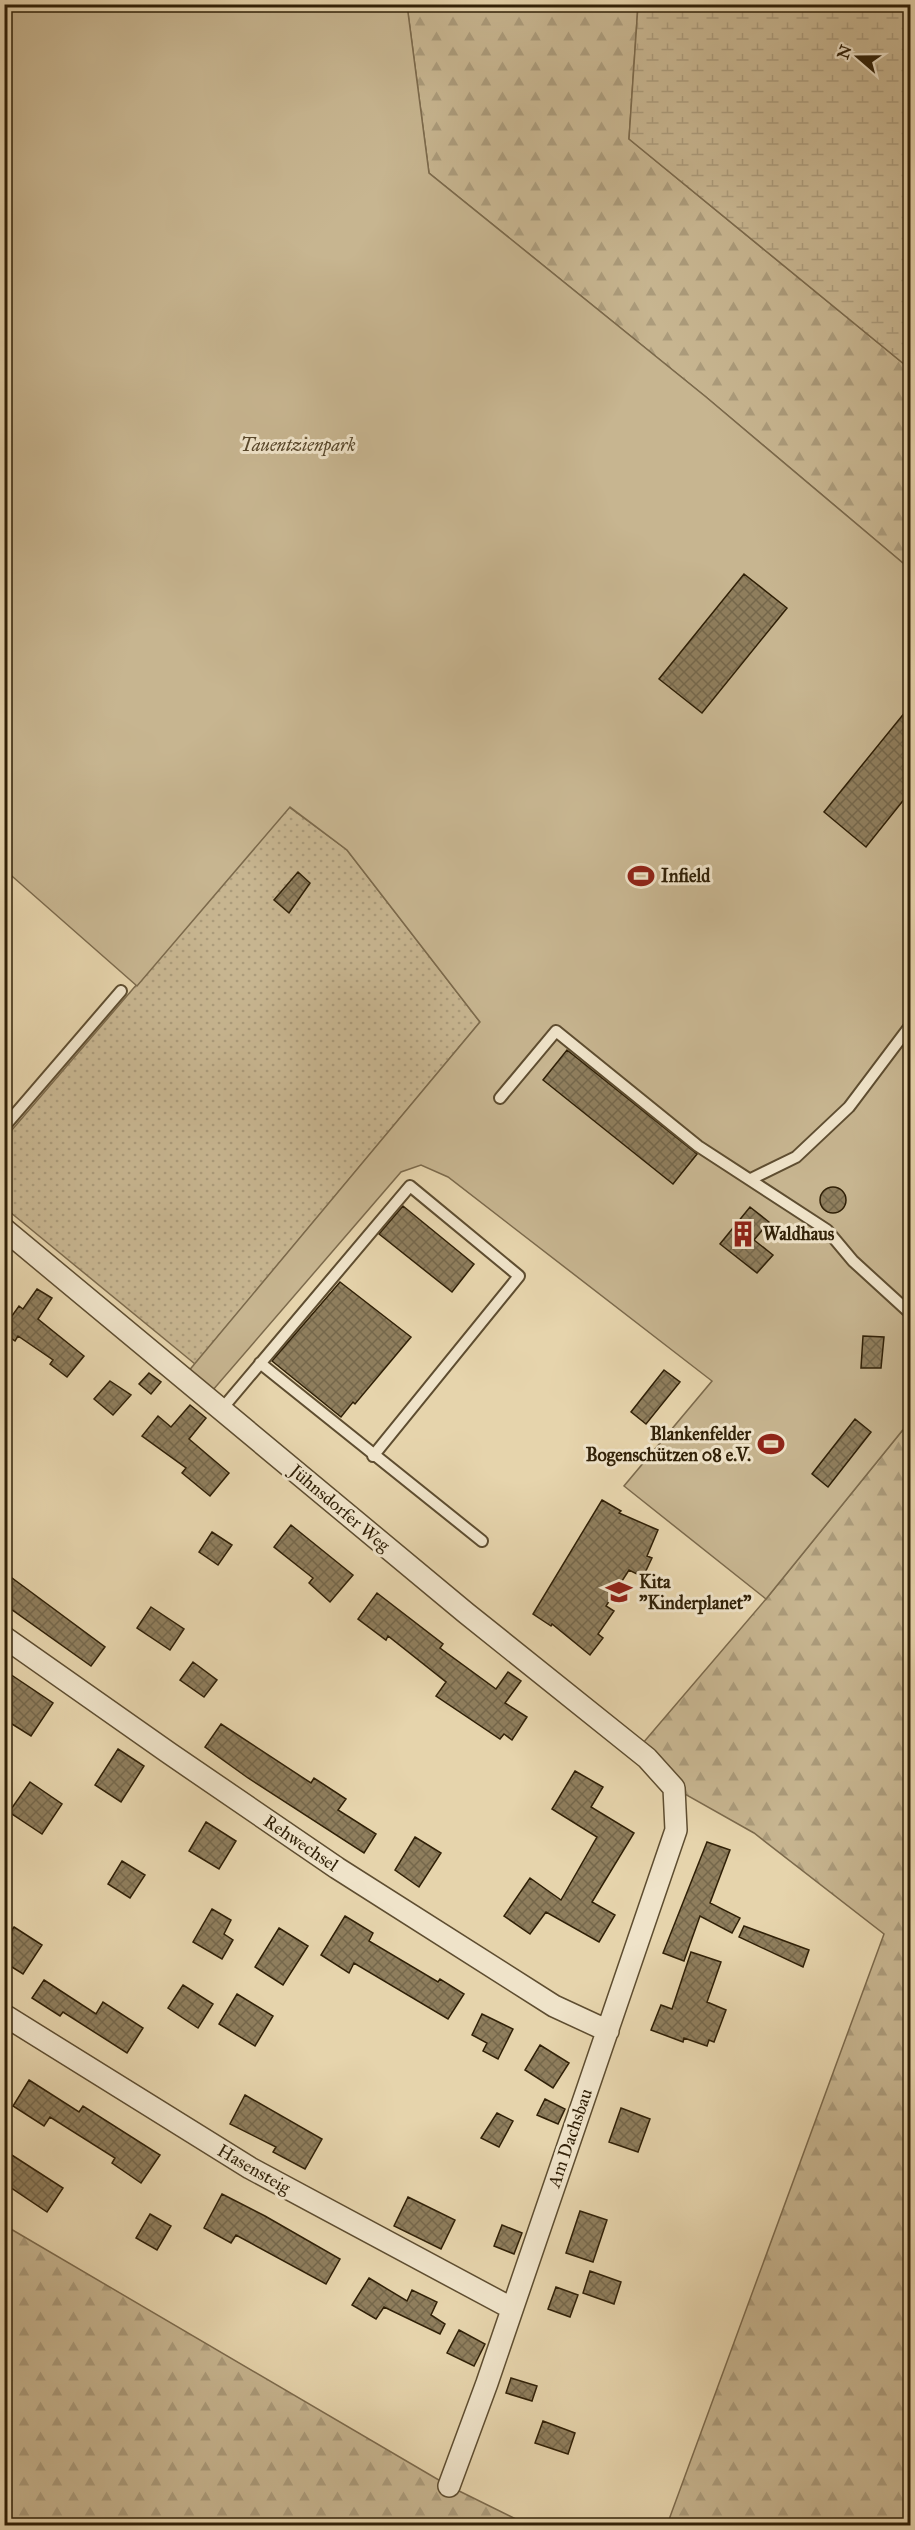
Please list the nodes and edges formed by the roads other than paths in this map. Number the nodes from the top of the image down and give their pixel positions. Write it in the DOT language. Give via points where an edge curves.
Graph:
graph roads {
  1 [pos="121,990"];
  2 [pos="910,1026"];
  3 [pos="500,1098"];
  4 [pos="4,1127"];
  5 [pos="751,1179"];
  6 [pos="4,1229"];
  7 [pos="910,1313"];
  8 [pos="260,1363"];
  9 [pos="221,1410"];
  10 [pos="374,1456"];
  11 [pos="482,1541"];
  12 [pos="4,1637"];
  13 [pos="674,1788"];
  14 [pos="4,2015"];
  15 [pos="608,2031"];
  16 [pos="511,2308"];
  17 [pos="449,2486"];
  1 -- 4 [label="lane"];
  2 -- 5 [label="lane" via="849,1107 796,1157"];
  3 -- 5 [label="lane" via="556,1031 698,1146"];
  5 -- 7 [label="lane" via="826,1230 853,1261"];
  6 -- 9 [label="street, Jühnsdorfer Weg"];
  8 -- 9 [label="lane"];
  8 -- 10 [label="lane"];
  8 -- 10 [label="lane" via="410,1186 519,1276"];
  9 -- 13 [label="street, Jühnsdorfer Weg" via="647,1758"];
  10 -- 11 [label="lane"];
  12 -- 15 [label="street, Rehwechsel" via="337,1868 554,2006"];
  13 -- 15 [label="street, Am Dachsbau" via="676,1830"];
  14 -- 16 [label="street, Hasensteig" via="250,2168"];
  15 -- 16 [label="street, Am Dachsbau"];
  16 -- 17 [label="street, Am Dachsbau"];
}
